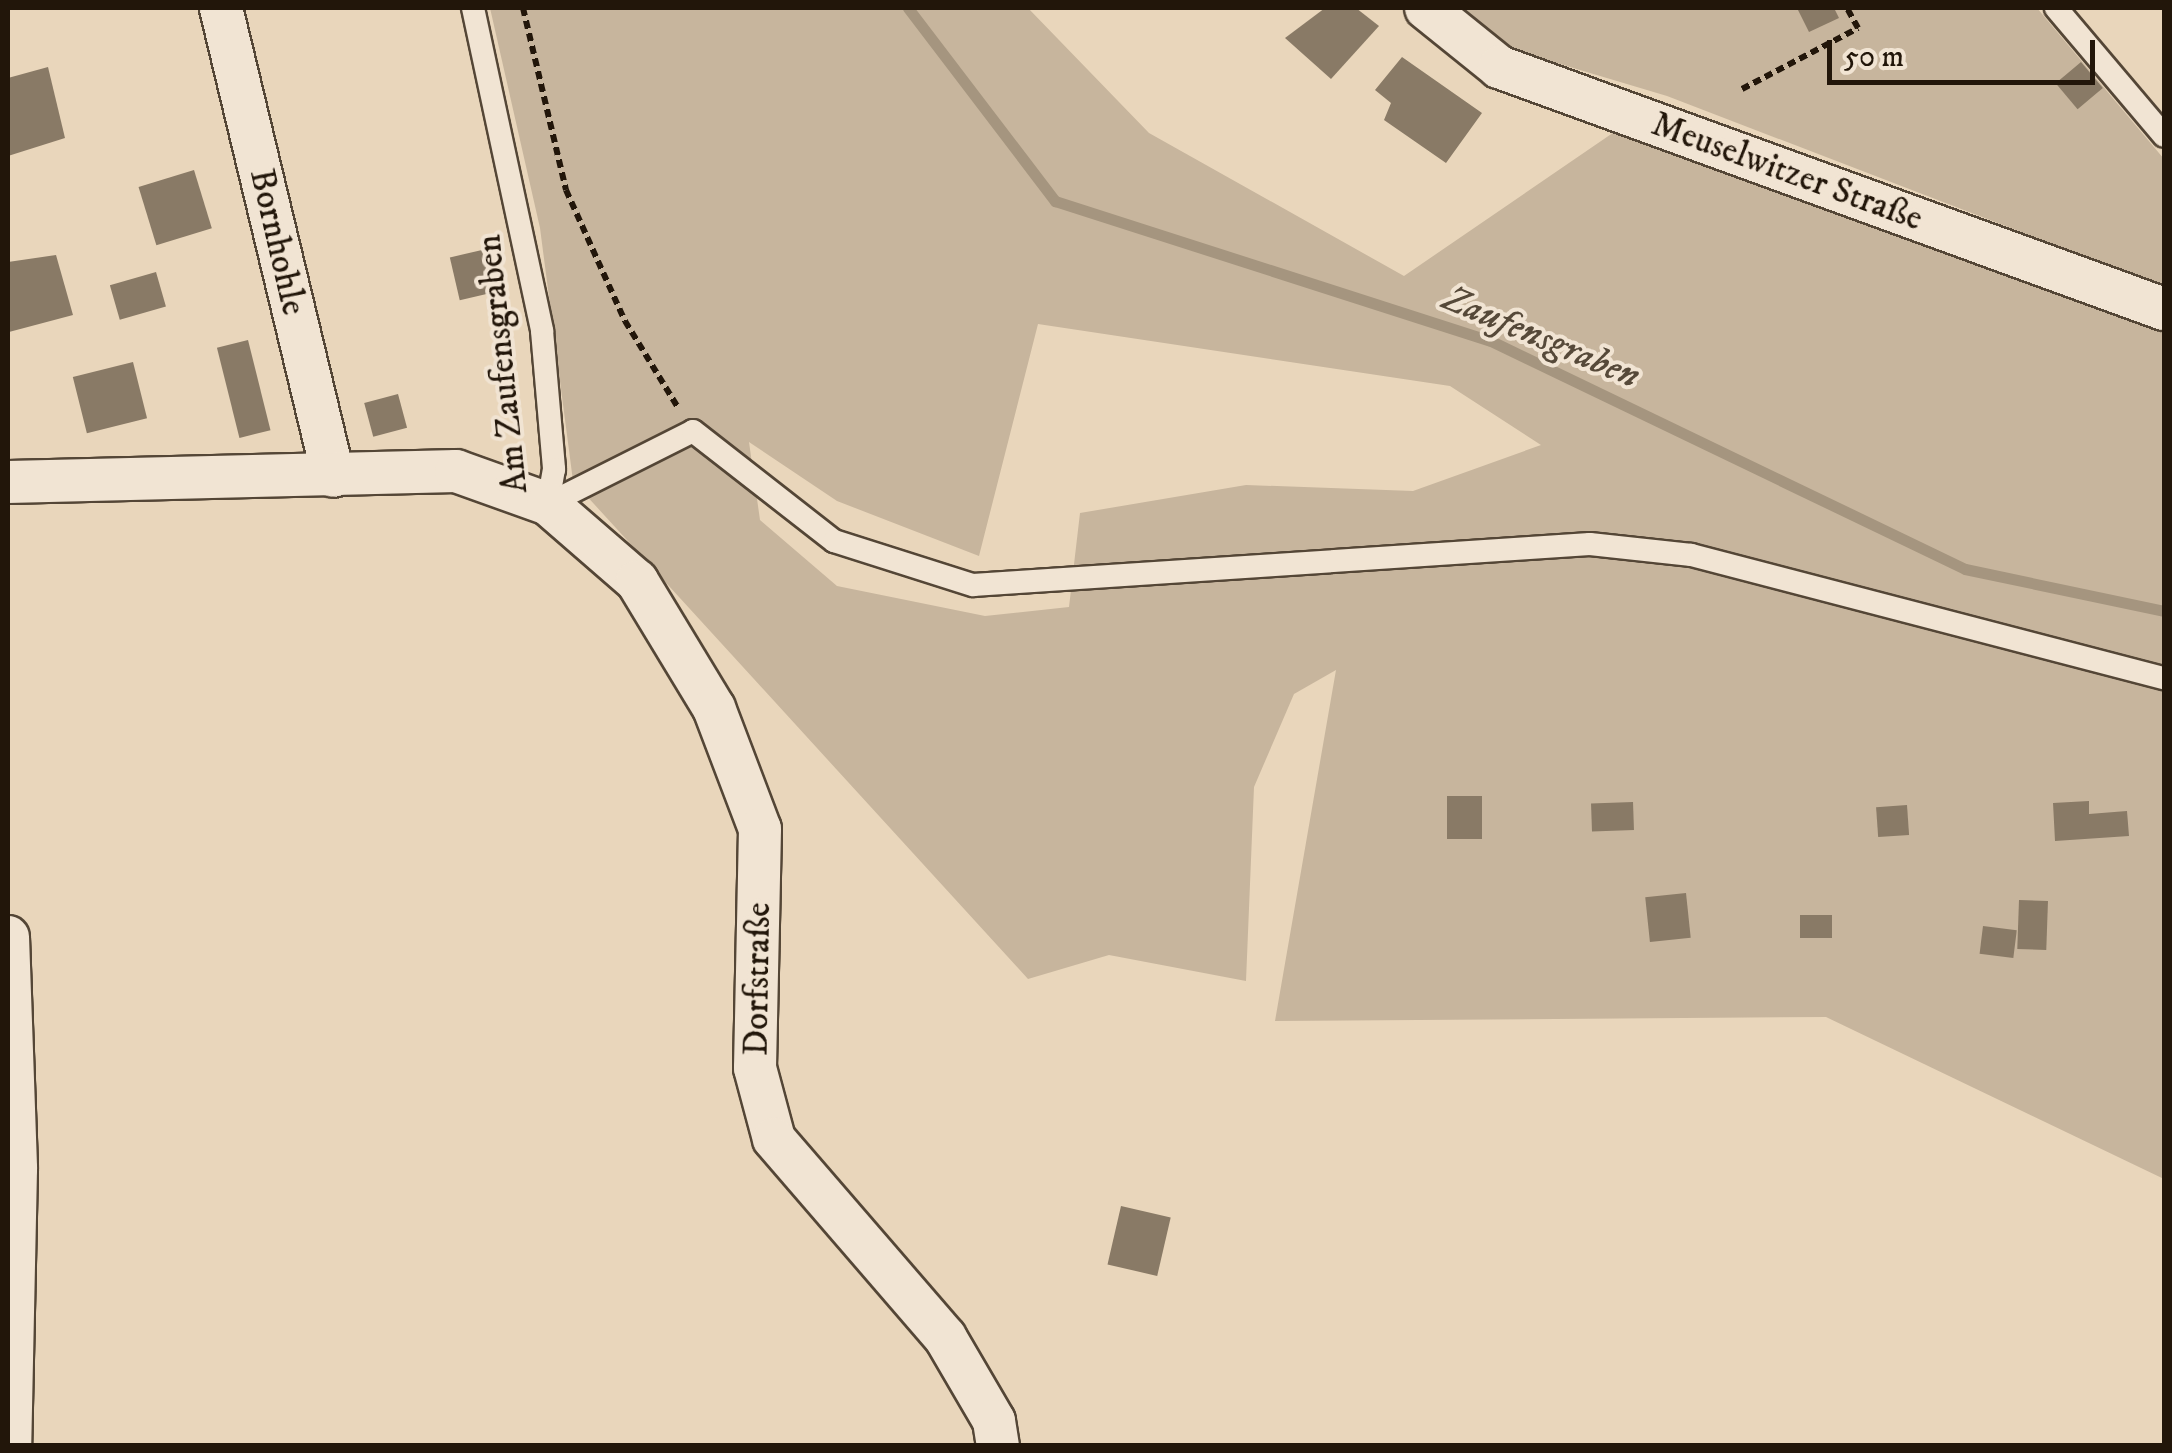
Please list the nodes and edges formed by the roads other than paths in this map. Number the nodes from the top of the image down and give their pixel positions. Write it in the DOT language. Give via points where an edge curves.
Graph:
graph roads {
  1 [pos="221,8"];
  2 [pos="473,8"];
  3 [pos="1426,8"];
  4 [pos="2056,8"];
  5 [pos="2164,136"];
  6 [pos="2164,309"];
  7 [pos="333,476"];
  8 [pos="8,482"];
  9 [pos="548,504"];
  10 [pos="2164,678"];
  11 [pos="8,937"];
  12 [pos="10,1446"];
  13 [pos="998,1446"];
  1 -- 7 [label="street, Bornhohle"];
  2 -- 9 [label="lane, Am Zaufensgraben" via="542,331 554,469"];
  3 -- 6 [label="street, Meuselwitzer Straße" via="1499,67"];
  4 -- 5 [label="lane"];
  7 -- 8 [label="street"];
  7 -- 9 [label="street" via="456,471"];
  9 -- 10 [label="lane, Am Zaufensgraben" via="693,431 834,540 974,585 1590,544 1692,556"];
  9 -- 13 [label="street, Dorfstraße" via="636,581 714,708 760,829 755,1068 774,1139 945,1337 994,1421"];
  11 -- 12 [label="street" via="16,1169"];
}
